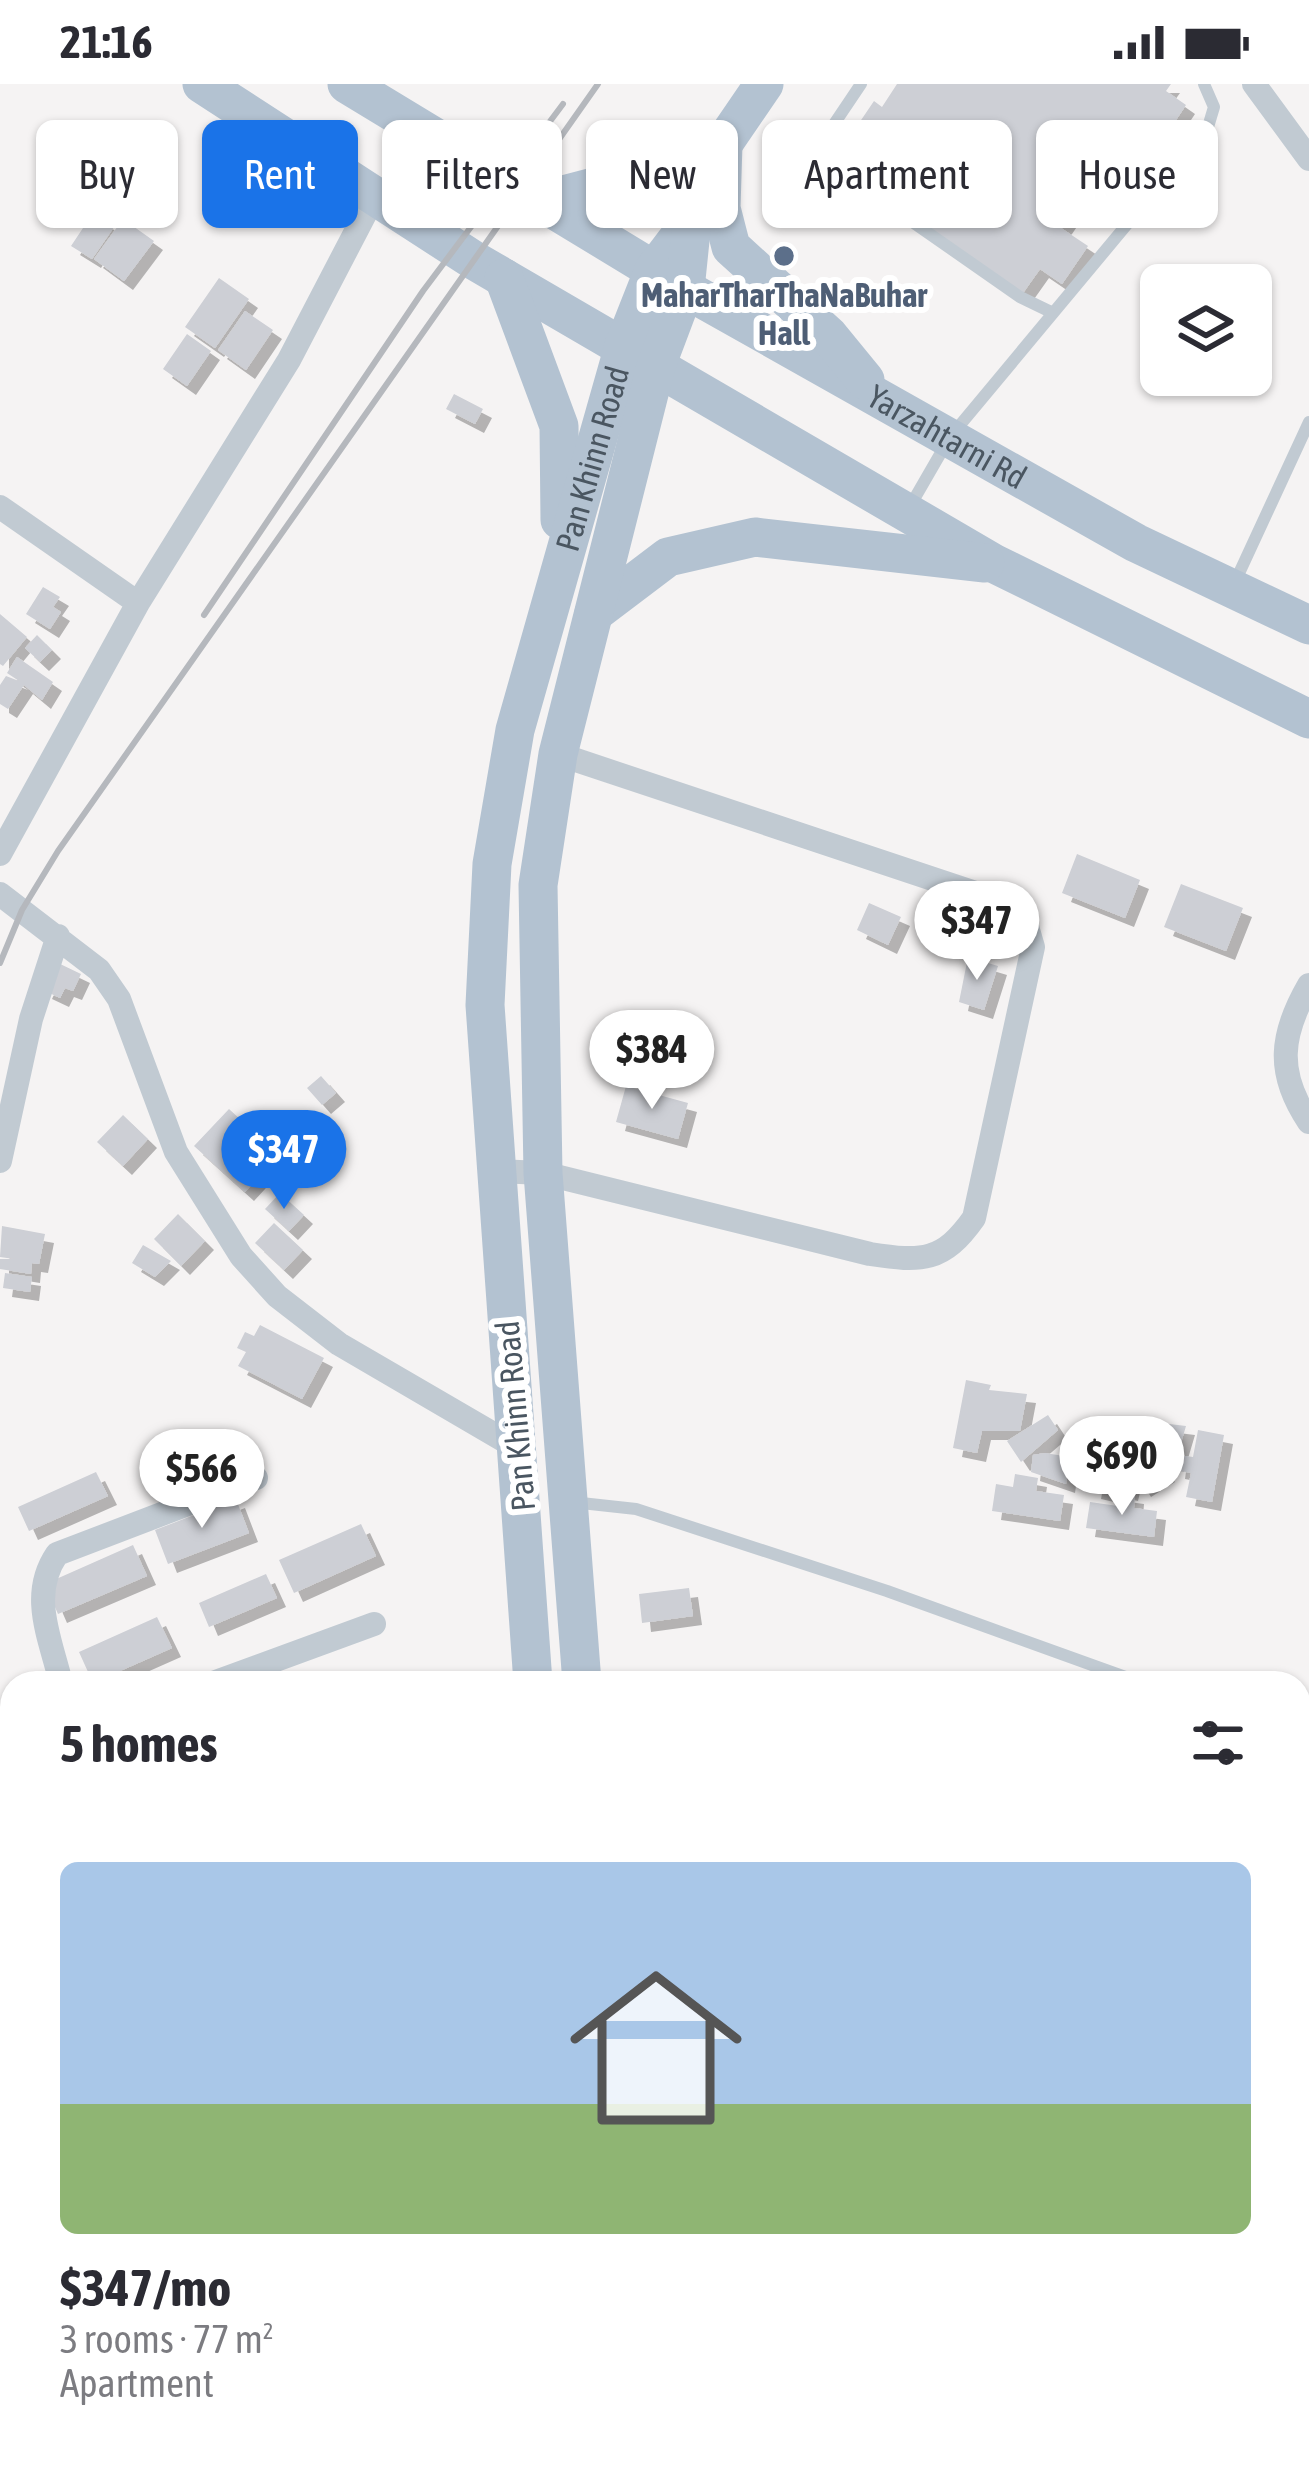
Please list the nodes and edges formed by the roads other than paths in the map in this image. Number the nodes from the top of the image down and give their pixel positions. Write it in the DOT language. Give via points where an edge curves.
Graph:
graph roads {
  1 [pos="202,84"];
  2 [pos="347,84"];
  3 [pos="764,84"];
  4 [pos="861,84"];
  5 [pos="1204,84"];
  6 [pos="1254,84"];
  7 [pos="407,120"];
  8 [pos="738,123"];
  9 [pos="1309,159"];
  10 [pos="376,193"];
  11 [pos="562,214"];
  12 [pos="689,228"];
  13 [pos="726,228"];
  14 [pos="504,278"];
  15 [pos="669,280"];
  16 [pos="1051,312"];
  17 [pos="640,356"];
  18 [pos="879,398"];
  19 [pos="1309,422"];
  20 [pos="950,437"];
  21 [pos="0,507"];
  22 [pos="908,512"];
  23 [pos="995,564"];
  24 [pos="1232,588"];
  25 [pos="556,596"];
  26 [pos="138,603"];
  27 [pos="594,613"];
  28 [pos="1309,625"];
  29 [pos="1309,718"];
  30 [pos="558,754"];
  31 [pos="0,854"];
  32 [pos="0,894"];
  33 [pos="58,936"];
  34 [pos="1309,985"];
  35 [pos="1309,1122"];
  36 [pos="0,1161"];
  37 [pos="494,1171"];
  38 [pos="543,1173"];
  39 [pos="519,1449"];
  40 [pos="256,1478"];
  41 [pos="571,1502"];
  42 [pos="374,1624"];
  43 [pos="59,1671"];
  44 [pos="259,1671"];
  45 [pos="532,1671"];
  46 [pos="581,1671"];
  47 [pos="1109,1671"];
  1 -- 10 [label="main road"];
  2 -- 7 [label="main road, Yarzahtarni Rd"];
  3 -- 8 [label="main road, Pan Khinn Road"];
  4 -- 16 [label="lane" via="824,139 825,161"];
  5 -- 16 [label="lane" via="1214,107 1208,127"];
  6 -- 9 [label="street"];
  10 -- 14 [label="main road"];
  10 -- 26 [label="street" via="289,360"];
  11 -- 15 [label="main road, Yarzahtarni Rd"];
  12 -- 15 [label="main road, Pan Khinn Road"];
  13 -- 18 [label="main road" via="731,247 829,335"];
  14 -- 17 [label="main road"];
  14 -- 25 [label="main road" via="559,426"];
  15 -- 17 [label="main road, Pan Khinn Road"];
  15 -- 18 [label="main road, Yarzahtarni Rd"];
  16 -- 20 [label="lane"];
  17 -- 22 [label="main road"];
  17 -- 25 [label="main road, Pan Khinn Road"];
  17 -- 27 [label="main road, Pan Khinn Road"];
  18 -- 20 [label="main road, Yarzahtarni Rd"];
  19 -- 24 [label="lane"];
  20 -- 22 [label="lane"];
  20 -- 24 [label="main road, Yarzahtarni Rd"];
  21 -- 26 [label="street"];
  22 -- 23 [label="main road"];
  23 -- 27 [label="main road" via="755,537 668,556"];
  23 -- 29 [label="main road"];
  24 -- 28 [label="main road, Yarzahtarni Rd"];
  25 -- 37 [label="main road, Pan Khinn Road" via="514,730 492,863 484,1005"];
  26 -- 31 [label="street"];
  27 -- 30 [label="main road, Pan Khinn Road"];
  30 -- 38 [label="main road, Pan Khinn Road" via="538,885"];
  30 -- 38 [label="street" via="1002,902 1026,923 1033,947 974,1218 952,1250 909,1261 870,1254"];
  32 -- 33 [label="street"];
  33 -- 36 [label="street"];
  33 -- 39 [label="street" via="119,999 176,1152 241,1256 339,1344"];
  34 -- 35 [label="street" via="1282,1045 1291,1095"];
  37 -- 38 [label="street"];
  37 -- 39 [label="main road, Pan Khinn Road"];
  38 -- 41 [label="main road, Pan Khinn Road"];
  39 -- 45 [label="main road, Pan Khinn Road"];
  40 -- 43 [label="street" via="57,1554 39,1592"];
  41 -- 46 [label="main road, Pan Khinn Road"];
  41 -- 47 [label="lane" via="636,1509"];
  42 -- 44 [label="street"];
}
